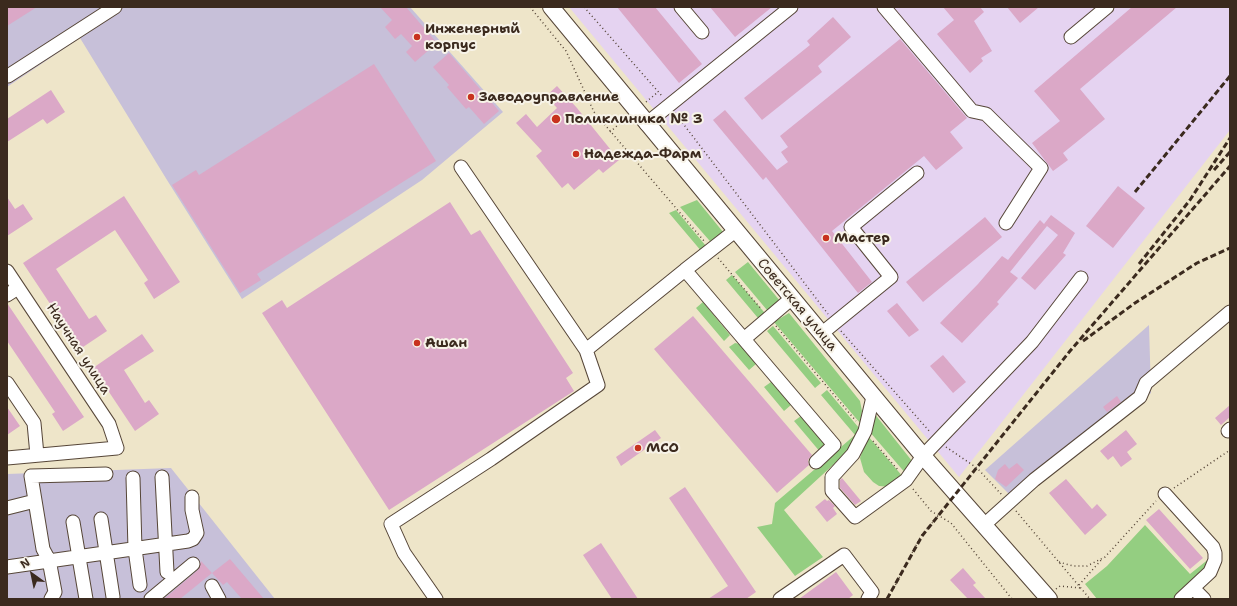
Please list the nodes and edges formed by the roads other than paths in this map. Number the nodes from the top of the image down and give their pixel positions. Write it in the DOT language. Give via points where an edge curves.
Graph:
graph roads {
  1 [pos="115,7"];
  2 [pos="551,7"];
  3 [pos="681,7"];
  4 [pos="791,7"];
  5 [pos="884,7"];
  6 [pos="1107,7"];
  7 [pos="702,32"];
  8 [pos="1071,37"];
  9 [pos="8,76"];
  10 [pos="646,124"];
  11 [pos="461,167"];
  12 [pos="917,173"];
  13 [pos="1006,223"];
  14 [pos="735,231"];
  15 [pos="685,270"];
  16 [pos="7,271"];
  17 [pos="1081,278"];
  18 [pos="18,288"];
  19 [pos="7,296"];
  20 [pos="792,298"];
  21 [pos="1230,312"];
  22 [pos="821,334"];
  23 [pos="744,339"];
  24 [pos="586,350"];
  25 [pos="7,383"];
  26 [pos="873,397"];
  27 [pos="37,455"];
  28 [pos="923,456"];
  29 [pos="7,458"];
  30 [pos="816,462"];
  31 [pos="106,474"];
  32 [pos="162,477"];
  33 [pos="133,478"];
  34 [pos="1165,494"];
  35 [pos="192,497"];
  36 [pos="35,501"];
  37 [pos="7,508"];
  38 [pos="101,519"];
  39 [pos="73,522"];
  40 [pos="984,525"];
  41 [pos="164,545"];
  42 [pos="135,549"];
  43 [pos="105,553"];
  44 [pos="79,556"];
  45 [pos="49,560"];
  46 [pos="193,564"];
  47 [pos="7,567"];
  48 [pos="166,572"];
  49 [pos="140,585"];
  50 [pos="212,586"];
  51 [pos="1193,588"];
  52 [pos="113,597"];
  53 [pos="1048,598"];
  54 [pos="52,599"];
  55 [pos="86,599"];
  56 [pos="151,599"];
  57 [pos="219,599"];
  58 [pos="436,599"];
  59 [pos="780,599"];
  60 [pos="868,599"];
  61 [pos="1181,599"];
  62 [pos="1204,599"];
  1 -- 9 [label="street"];
  2 -- 10 [label="main road, Советская улица"];
  3 -- 7 [label="street"];
  4 -- 10 [label="street"];
  5 -- 13 [label="street" via="972,110 986,114 1041,168"];
  6 -- 8 [label="street"];
  10 -- 14 [label="main road, Советская улица"];
  11 -- 24 [label="street"];
  12 -- 22 [label="street" via="851,227 891,277"];
  14 -- 15 [label="street"];
  14 -- 20 [label="main road, Советская улица"];
  15 -- 23 [label="street"];
  15 -- 24 [label="street"];
  16 -- 18 [label="street, Научная улица"];
  17 -- 28 [label="street" via="1032,342"];
  18 -- 19 [label="street"];
  18 -- 27 [label="street, Научная улица" via="108,424 117,448"];
  20 -- 22 [label="main road, Советская улица"];
  20 -- 23 [label="street"];
  21 -- 40 [label="street" via="1146,383 1140,397 1034,480"];
  22 -- 26 [label="main road, Советская улица"];
  23 -- 30 [label="street" via="834,445"];
  24 -- 58 [label="street" via="598,386 391,524 404,553"];
  25 -- 27 [label="street" via="34,424"];
  26 -- 28 [label="main road, Советская улица"];
  26 -- 28 [label="street" via="865,430 853,454 832,477 832,491 855,517 906,480"];
  27 -- 29 [label="street"];
  28 -- 40 [label="main road, Советская улица"];
  31 -- 36 [label="street" via="31,476"];
  32 -- 41 [label="street"];
  33 -- 42 [label="street"];
  34 -- 51 [label="street" via="1213,547 1215,553 1213,568"];
  35 -- 41 [label="street" via="196,535 188,541"];
  36 -- 37 [label="street"];
  36 -- 45 [label="street" via="43,549"];
  38 -- 43 [label="street"];
  39 -- 44 [label="street"];
  40 -- 53 [label="main road, Советская улица"];
  41 -- 42 [label="street"];
  41 -- 48 [label="street"];
  42 -- 43 [label="street"];
  42 -- 49 [label="street"];
  43 -- 44 [label="street"];
  43 -- 52 [label="street"];
  44 -- 45 [label="street"];
  44 -- 55 [label="street"];
  45 -- 47 [label="street"];
  45 -- 54 [label="street" via="55,592"];
  46 -- 56 [label="street"];
  50 -- 57 [label="street"];
  51 -- 61 [label="street"];
  51 -- 62 [label="street"];
  59 -- 60 [label="street" via="844,555 872,592"];
}
